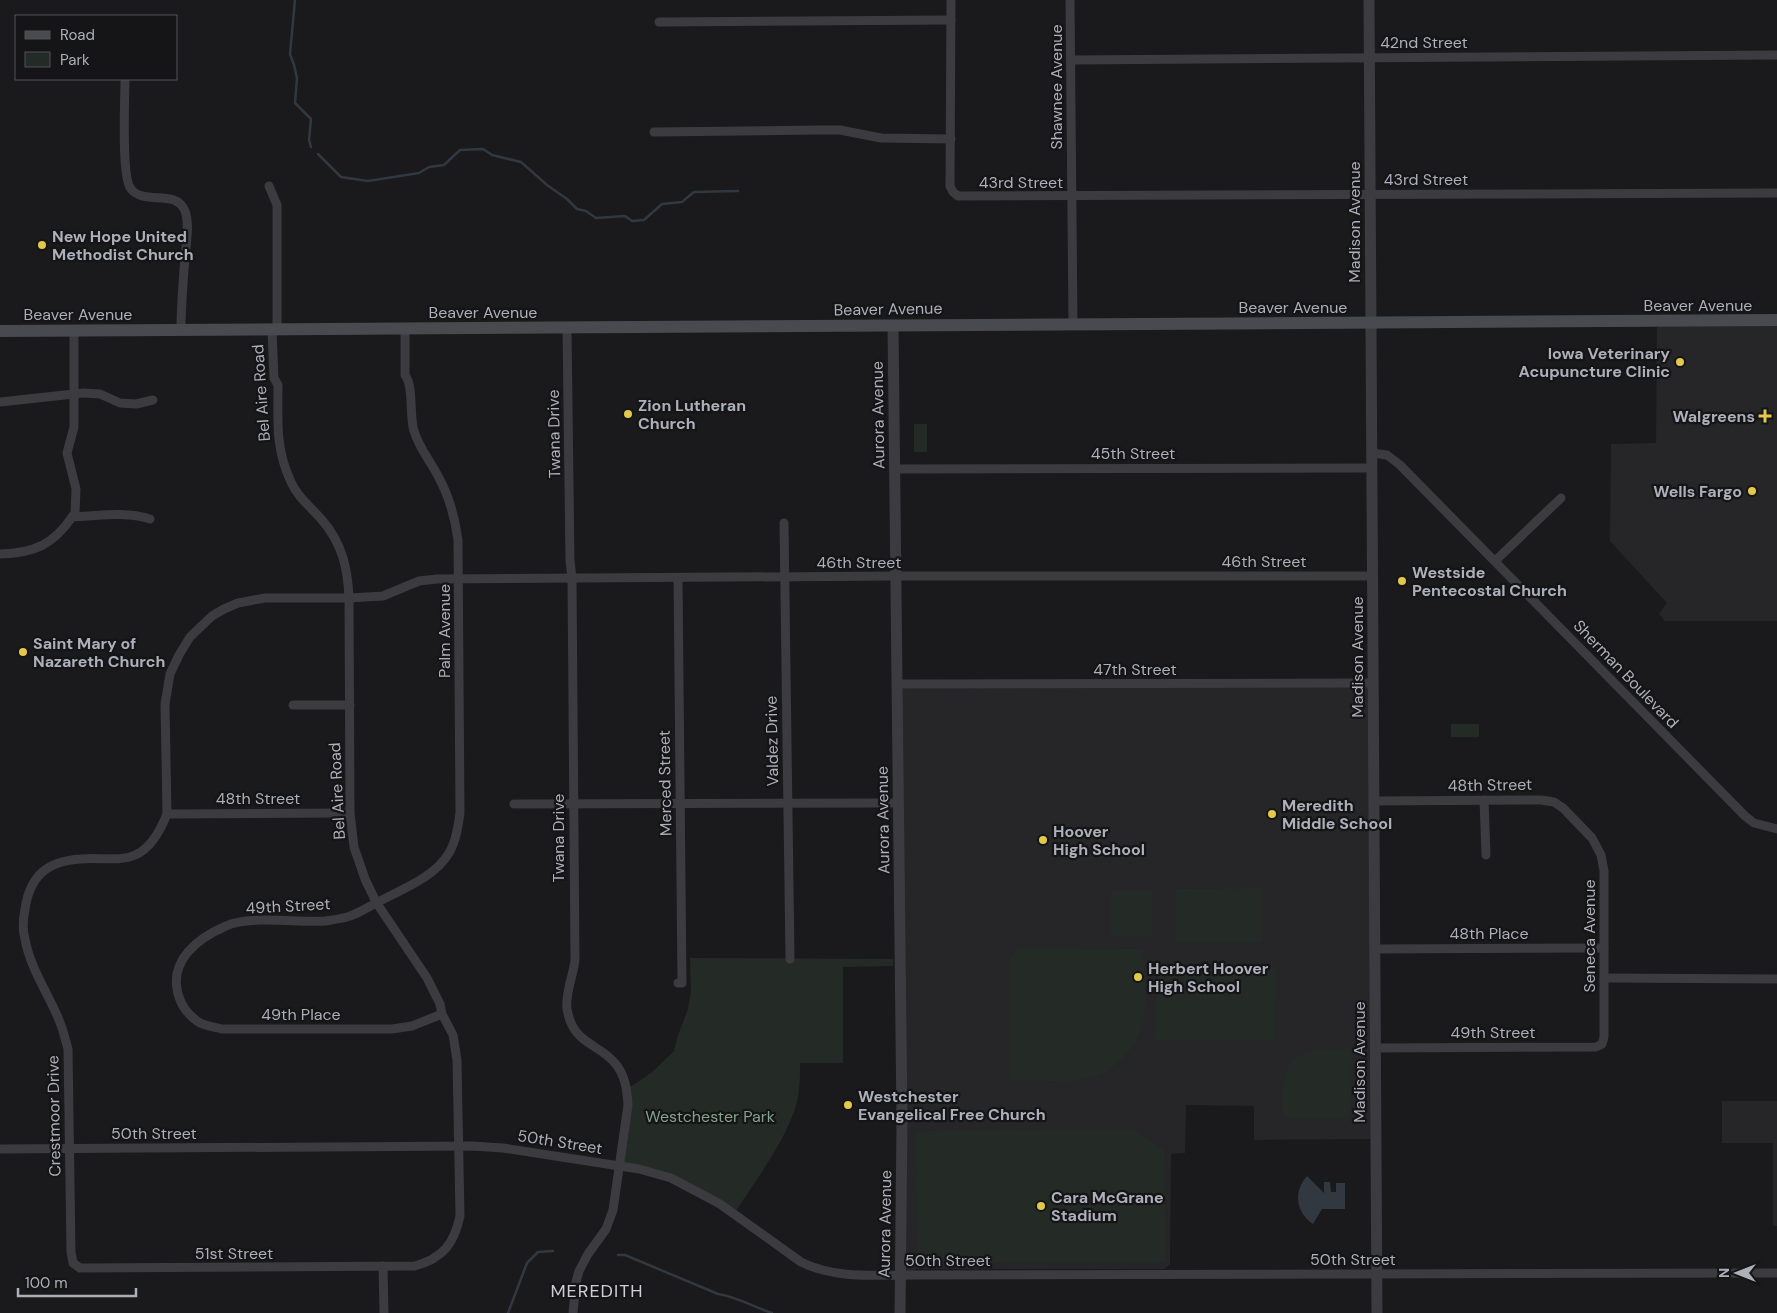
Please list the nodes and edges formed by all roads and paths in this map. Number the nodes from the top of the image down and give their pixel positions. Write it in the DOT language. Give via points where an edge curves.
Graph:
graph roads {
  1 [pos="950,0"];
  2 [pos="1070,0"];
  3 [pos="1370,0"];
  4 [pos="951,20"];
  5 [pos="659,22"];
  6 [pos="1777,55"];
  7 [pos="1370,57"];
  8 [pos="1071,60"];
  9 [pos="125,80"];
  10 [pos="654,132"];
  11 [pos="951,139"];
  12 [pos="269,186"];
  13 [pos="1777,193"];
  14 [pos="1370,194"];
  15 [pos="1072,197"];
  16 [pos="1777,320"];
  17 [pos="1371,323"];
  18 [pos="1073,324"];
  19 [pos="893,326"];
  20 [pos="568,328"];
  21 [pos="405,329"];
  22 [pos="181,330"];
  23 [pos="275,330"];
  24 [pos="0,331"];
  25 [pos="74,331"];
  26 [pos="75,394"];
  27 [pos="153,400"];
  28 [pos="0,402"];
  29 [pos="1372,453"];
  30 [pos="1372,468"];
  31 [pos="895,469"];
  32 [pos="1561,498"];
  33 [pos="72,518"];
  34 [pos="150,519"];
  35 [pos="784,523"];
  36 [pos="0,554"];
  37 [pos="1495,561"];
  38 [pos="896,576"];
  39 [pos="1372,576"];
  40 [pos="785,577"];
  41 [pos="572,578"];
  42 [pos="678,578"];
  43 [pos="459,580"];
  44 [pos="349,598"];
  45 [pos="1373,683"];
  46 [pos="897,684"];
  47 [pos="293,705"];
  48 [pos="350,705"];
  49 [pos="1484,800"];
  50 [pos="1374,801"];
  51 [pos="788,803"];
  52 [pos="899,803"];
  53 [pos="514,804"];
  54 [pos="572,804"];
  55 [pos="680,804"];
  56 [pos="350,813"];
  57 [pos="167,814"];
  58 [pos="1777,829"];
  59 [pos="1592,838"];
  60 [pos="1486,855"];
  61 [pos="376,902"];
  62 [pos="1604,948"];
  63 [pos="1375,949"];
  64 [pos="790,959"];
  65 [pos="1604,978"];
  66 [pos="1777,979"];
  67 [pos="678,983"];
  68 [pos="177,991"];
  69 [pos="442,1014"];
  70 [pos="1604,1037"];
  71 [pos="1375,1048"];
  72 [pos="458,1146"];
  73 [pos="70,1148"];
  74 [pos="0,1149"];
  75 [pos="620,1166"];
  76 [pos="383,1266"];
  77 [pos="85,1268"];
  78 [pos="1777,1273"];
  79 [pos="1376,1274"];
  80 [pos="900,1276"];
  81 [pos="384,1313"];
  82 [pos="573,1313"];
  83 [pos="900,1313"];
  84 [pos="1377,1313"];
  1 -- 4 [label="street"];
  2 -- 8 [label="street, Shawnee Avenue"];
  3 -- 7 [label="street, Madison Avenue"];
  4 -- 5 [label="street"];
  4 -- 11 [label="street"];
  6 -- 7 [label="street, 42nd Street"];
  7 -- 8 [label="street, 42nd Street"];
  7 -- 14 [label="street, Madison Avenue"];
  8 -- 15 [label="street, Shawnee Avenue"];
  9 -- 22 [label="street" via="128,184 140,195 173,199 186,214"];
  10 -- 11 [label="street" via="840,130 881,138"];
  11 -- 15 [label="street, 43rd Street" via="950,186 958,196"];
  12 -- 23 [label="street, Bel Aire Road" via="277,204"];
  13 -- 14 [label="street, 43rd Street"];
  14 -- 15 [label="street, 43rd Street"];
  14 -- 17 [label="street, Madison Avenue"];
  15 -- 18 [label="street, Shawnee Avenue"];
  16 -- 17 [label="main road, Beaver Avenue"];
  17 -- 18 [label="main road, Beaver Avenue"];
  17 -- 29 [label="street, Madison Avenue"];
  18 -- 19 [label="main road, Beaver Avenue"];
  19 -- 20 [label="main road, Beaver Avenue"];
  19 -- 31 [label="street, Aurora Avenue"];
  20 -- 21 [label="main road, Beaver Avenue"];
  20 -- 41 [label="street, Twana Drive"];
  21 -- 23 [label="main road, Beaver Avenue"];
  21 -- 43 [label="street, Palm Avenue" via="405,374 409,381 414,430 443,486 455,519"];
  22 -- 23 [label="main road, Beaver Avenue"];
  22 -- 25 [label="main road, Beaver Avenue"];
  23 -- 44 [label="street, Bel Aire Road" via="274,378 278,385 281,458 296,490 337,541 346,562"];
  24 -- 25 [label="main road, Beaver Avenue"];
  25 -- 26 [label="street"];
  26 -- 27 [label="street" via="100,394 120,403"];
  26 -- 28 [label="street"];
  26 -- 33 [label="street" via="74,427 67,453 76,489"];
  29 -- 30 [label="street, Madison Avenue"];
  29 -- 37 [label="street, Sherman Boulevard" via="1393,458"];
  30 -- 31 [label="street, 45th Street"];
  30 -- 39 [label="street, Madison Avenue"];
  31 -- 38 [label="street, Aurora Avenue"];
  32 -- 37 [label="street"];
  33 -- 34 [label="street" via="116,513"];
  33 -- 36 [label="street" via="62,532 46,545 27,552"];
  35 -- 40 [label="street, Valdez Drive"];
  37 -- 58 [label="street, Sherman Boulevard" via="1745,816 1754,823"];
  38 -- 39 [label="street, 46th Street"];
  38 -- 40 [label="street, 46th Street"];
  38 -- 46 [label="street, Aurora Avenue"];
  39 -- 45 [label="street, Madison Avenue"];
  40 -- 42 [label="street, 46th Street"];
  40 -- 51 [label="street, Valdez Drive"];
  41 -- 42 [label="street, 46th Street"];
  41 -- 43 [label="street, 46th Street"];
  41 -- 54 [label="street, Twana Drive"];
  42 -- 55 [label="street, Merced Street"];
  43 -- 44 [label="street, 46th Street" via="419,581 383,596"];
  43 -- 61 [label="street, Palm Avenue" via="458,832 450,853 438,868"];
  44 -- 48 [label="street, Bel Aire Road"];
  44 -- 57 [label="street, Crestmoor Drive" via="265,598 238,603 212,616 190,637 170,674 166,704"];
  45 -- 46 [label="street, 47th Street"];
  45 -- 50 [label="street, Madison Avenue"];
  46 -- 52 [label="street, Aurora Avenue"];
  47 -- 48 [label="street"];
  48 -- 56 [label="street, Bel Aire Road"];
  49 -- 50 [label="street, 48th Street"];
  49 -- 59 [label="street, 48th Street" via="1554,802"];
  49 -- 60 [label="street"];
  50 -- 63 [label="street, Madison Avenue"];
  51 -- 52 [label="street"];
  51 -- 55 [label="street"];
  51 -- 64 [label="street, Valdez Drive"];
  52 -- 80 [label="street, Aurora Avenue"];
  53 -- 54 [label="street"];
  54 -- 55 [label="street"];
  54 -- 75 [label="street, Twana Drive" via="575,960 568,990 568,1010 582,1038 614,1062 625,1080 628,1105"];
  55 -- 67 [label="street, Merced Street" via="682,983"];
  56 -- 57 [label="street, 48th Street"];
  56 -- 61 [label="street, Bel Aire Road" via="354,847"];
  57 -- 73 [label="street, Crestmoor Drive" via="162,827 148,845 135,855 57,863 38,875 27,894 23,922 28,956 60,1021 68,1049"];
  59 -- 62 [label="street, Seneca Avenue" via="1604,871"];
  61 -- 68 [label="street, 49th Street" via="349,917 336,920 252,921 227,926 194,945 182,958 175,979"];
  61 -- 69 [label="street, Bel Aire Road" via="427,978"];
  62 -- 63 [label="street, 48th Place"];
  62 -- 65 [label="street, Seneca Avenue"];
  63 -- 71 [label="street, Madison Avenue"];
  65 -- 66 [label="street"];
  65 -- 70 [label="street, Seneca Avenue"];
  68 -- 69 [label="street, 49th Place" via="184,1009 198,1022 222,1029 392,1029 412,1026"];
  69 -- 72 [label="street, Bel Aire Road" via="453,1035 457,1060"];
  70 -- 71 [label="street, 49th Street" via="1602,1044 1596,1047"];
  71 -- 79 [label="street, Madison Avenue"];
  72 -- 73 [label="street, 50th Street"];
  72 -- 75 [label="street, 50th Street" via="503,1148"];
  72 -- 76 [label="street, Bel Aire Road" via="460,1216 452,1241 430,1262 415,1266"];
  73 -- 74 [label="street, 50th Street"];
  73 -- 77 [label="street, Crestmoor Drive" via="72,1258 76,1266"];
  75 -- 80 [label="street, 50th Street" via="656,1173 693,1188 815,1269 840,1274"];
  75 -- 82 [label="street, Twana Drive" via="613,1210 606,1229 579,1271"];
  76 -- 77 [label="street, 51st Street"];
  76 -- 81 [label="street"];
  78 -- 79 [label="street, 50th Street"];
  79 -- 80 [label="street, 50th Street"];
  79 -- 84 [label="street, Madison Avenue"];
  80 -- 83 [label="street, Aurora Avenue"];
}
